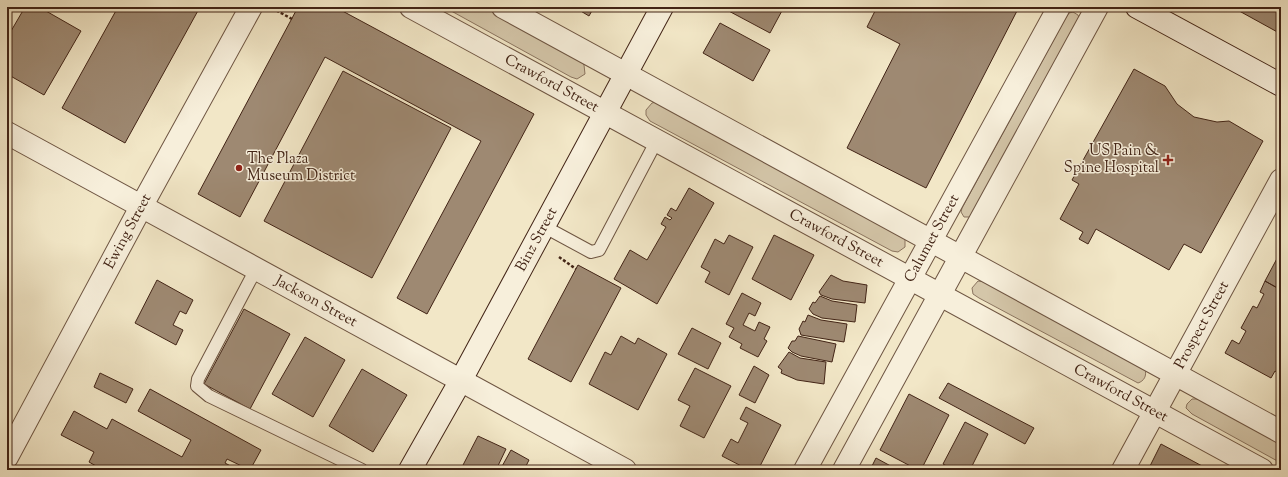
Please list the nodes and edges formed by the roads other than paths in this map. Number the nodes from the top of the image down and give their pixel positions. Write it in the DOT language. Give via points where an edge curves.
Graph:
graph roads {
  1 [pos="251,7"];
  2 [pos="411,7"];
  3 [pos="503,7"];
  4 [pos="662,7"];
  5 [pos="1059,7"];
  6 [pos="1097,7"];
  7 [pos="1137,7"];
  8 [pos="626,73"];
  9 [pos="1281,85"];
  10 [pos="605,112"];
  11 [pos="7,133"];
  12 [pos="657,140"];
  13 [pos="1281,180"];
  14 [pos="141,207"];
  15 [pos="543,226"];
  16 [pos="930,241"];
  17 [pos="959,257"];
  18 [pos="256,269"];
  19 [pos="910,278"];
  20 [pos="939,295"];
  21 [pos="1174,375"];
  22 [pos="461,380"];
  23 [pos="1154,412"];
  24 [pos="1281,432"];
  25 [pos="7,457"];
  26 [pos="362,470"];
  27 [pos="410,470"];
  28 [pos="625,470"];
  29 [pos="805,470"];
  30 [pos="844,470"];
  31 [pos="1123,470"];
  32 [pos="1262,470"];
  1 -- 14 [label="street, Ewing Street"];
  2 -- 10 [label="street, Crawford Street"];
  3 -- 8 [label="street"];
  4 -- 8 [label="street, Binz Street"];
  5 -- 16 [label="street, Calumet Street"];
  6 -- 17 [label="street"];
  7 -- 9 [label="street"];
  8 -- 10 [label="street, Binz Street"];
  8 -- 16 [label="street"];
  10 -- 12 [label="street, Crawford Street"];
  10 -- 15 [label="street, Binz Street"];
  11 -- 14 [label="street, Jackson Street"];
  12 -- 15 [label="lane" via="599,250 591,252"];
  12 -- 19 [label="street, Crawford Street"];
  13 -- 21 [label="street, Prospect Street"];
  14 -- 18 [label="street, Jackson Street"];
  14 -- 25 [label="street, Ewing Street"];
  15 -- 22 [label="street, Binz Street"];
  16 -- 17 [label="street"];
  16 -- 19 [label="street, Calumet Street"];
  17 -- 20 [label="street"];
  17 -- 21 [label="street"];
  18 -- 22 [label="street, Jackson Street"];
  18 -- 26 [label="lane" via="198,379 197,386 209,396"];
  19 -- 20 [label="street, Crawford Street"];
  19 -- 29 [label="street, Calumet Street"];
  20 -- 23 [label="street, Crawford Street"];
  20 -- 30 [label="street"];
  21 -- 23 [label="street, Prospect Street"];
  21 -- 24 [label="street"];
  22 -- 27 [label="street, Binz Street"];
  22 -- 28 [label="street, Jackson Street"];
  23 -- 31 [label="street, Prospect Street"];
  23 -- 32 [label="street, Crawford Street"];
}
